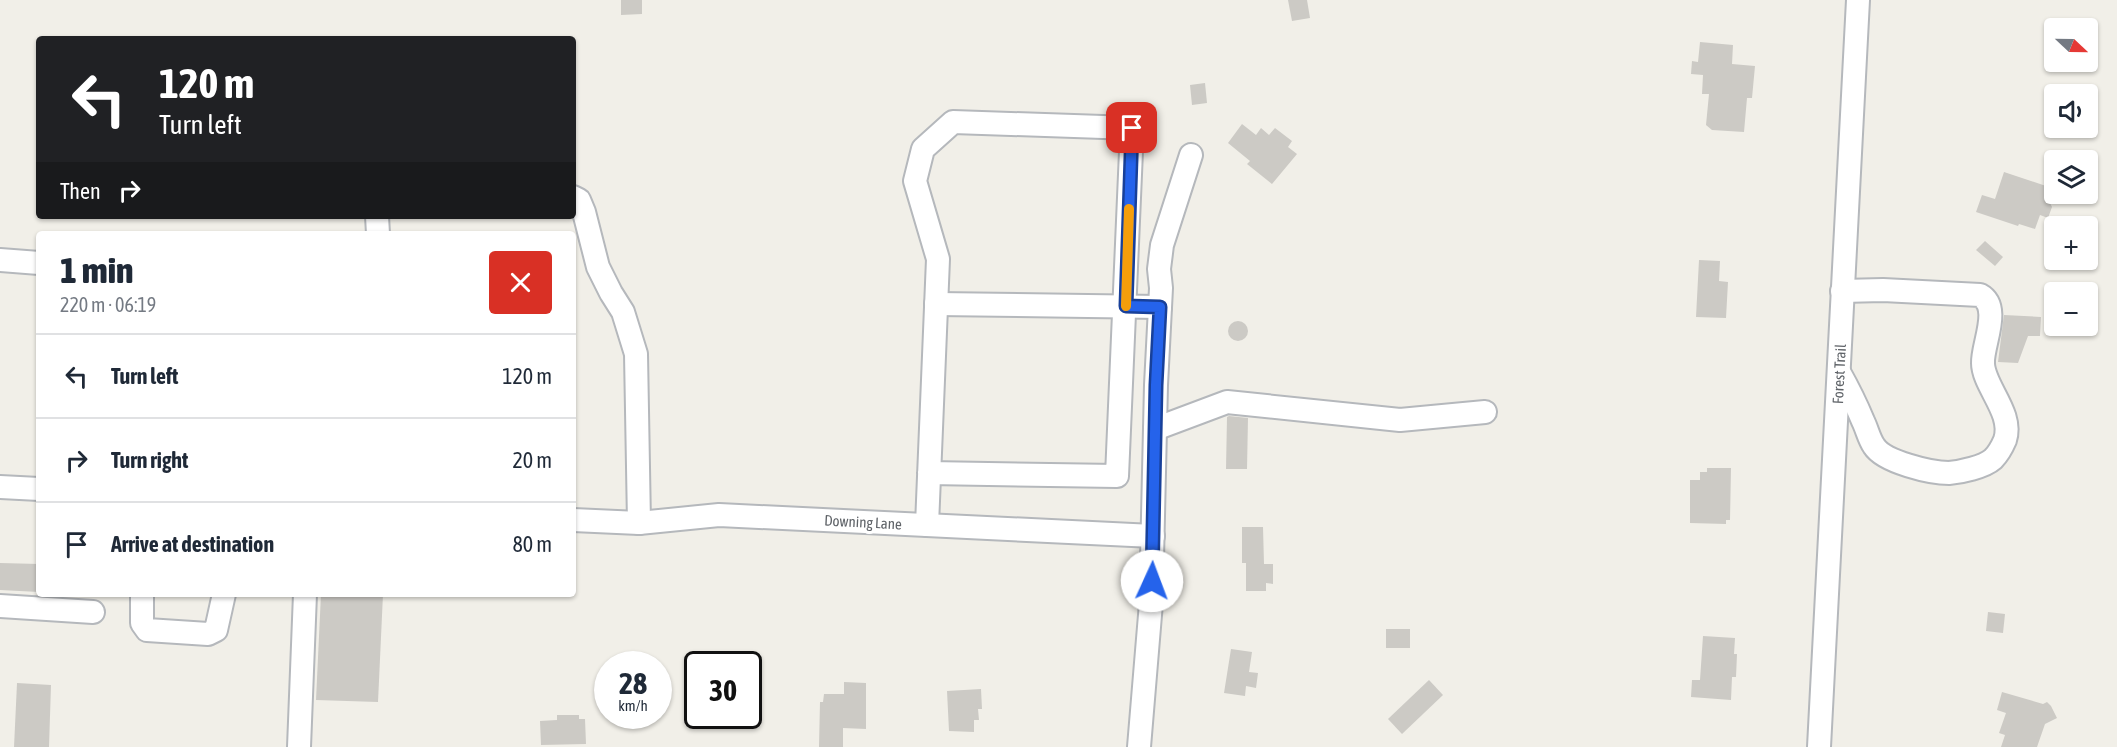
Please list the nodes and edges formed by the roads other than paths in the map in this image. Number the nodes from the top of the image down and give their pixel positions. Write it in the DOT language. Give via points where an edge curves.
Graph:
graph roads {
  1 [pos="1858,0"];
  2 [pos="1191,155"];
  3 [pos="576,198"];
  4 [pos="0,260"];
  5 [pos="36,263"];
  6 [pos="1842,291"];
  7 [pos="936,304"];
  8 [pos="1126,306"];
  9 [pos="1160,307"];
  10 [pos="1839,372"];
  11 [pos="1485,412"];
  12 [pos="1155,429"];
  13 [pos="929,473"];
  14 [pos="0,487"];
  15 [pos="36,489"];
  16 [pos="576,520"];
  17 [pos="639,523"];
  18 [pos="927,525"];
  19 [pos="1153,536"];
  20 [pos="142,597"];
  21 [pos="223,597"];
  22 [pos="305,597"];
  23 [pos="0,606"];
  24 [pos="93,612"];
  25 [pos="299,747"];
  26 [pos="1139,747"];
  27 [pos="1819,747"];
  1 -- 6 [label="street, Forest Trail"];
  2 -- 9 [label="street" via="1162,245"];
  3 -- 17 [label="street" via="584,212 598,267 623,312 636,354"];
  4 -- 5 [label="street"];
  6 -- 10 [label="street, Forest Trail"];
  6 -- 10 [label="street" via="1984,297 1990,319 1982,364 2007,426 2001,450 1991,461 1950,473 1903,464 1883,455 1874,447"];
  7 -- 8 [label="street"];
  7 -- 8 [label="street" via="938,259 915,182 922,149 953,122 1132,128"];
  7 -- 13 [label="street"];
  8 -- 9 [label="street"];
  8 -- 13 [label="street" via="1117,476"];
  9 -- 12 [label="street"];
  10 -- 27 [label="street, Forest Trail"];
  11 -- 12 [label="street" via="1400,420 1227,402"];
  12 -- 19 [label="street"];
  13 -- 18 [label="street"];
  14 -- 15 [label="street"];
  16 -- 17 [label="street, Downing Lane"];
  17 -- 18 [label="street, Downing Lane" via="719,515"];
  18 -- 19 [label="street, Downing Lane"];
  19 -- 26 [label="street"];
  20 -- 21 [label="street" via="141,622 147,630 208,634 216,630"];
  22 -- 25 [label="street"];
  23 -- 24 [label="street"];
}
